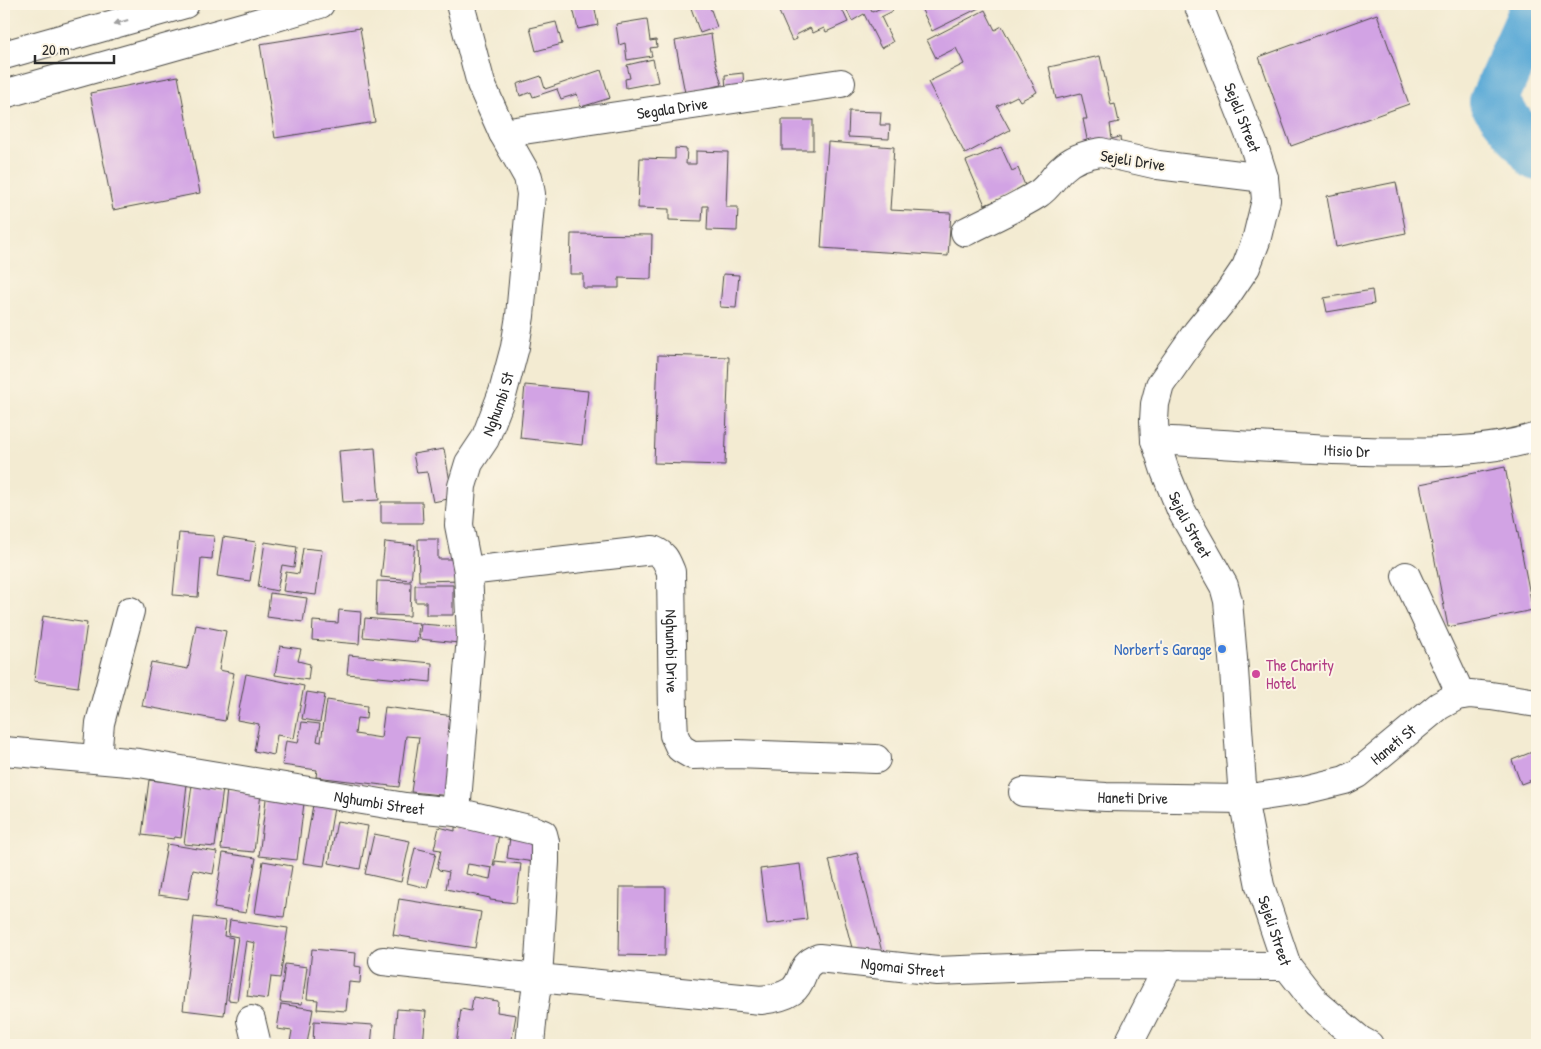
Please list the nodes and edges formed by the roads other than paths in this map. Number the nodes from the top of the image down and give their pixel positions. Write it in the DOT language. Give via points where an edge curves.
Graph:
graph roads {
  1 [pos="185,4"];
  2 [pos="320,4"];
  3 [pos="460,4"];
  4 [pos="1198,4"];
  5 [pos="4,55"];
  6 [pos="841,83"];
  7 [pos="4,94"];
  8 [pos="503,132"];
  9 [pos="1264,178"];
  10 [pos="965,232"];
  11 [pos="1537,437"];
  12 [pos="1155,440"];
  13 [pos="468,571"];
  14 [pos="1406,576"];
  15 [pos="130,611"];
  16 [pos="1461,695"];
  17 [pos="1537,703"];
  18 [pos="4,751"];
  19 [pos="96,758"];
  20 [pos="876,759"];
  21 [pos="1023,792"];
  22 [pos="1243,799"];
  23 [pos="456,812"];
  24 [pos="383,961"];
  25 [pos="1169,965"];
  26 [pos="1286,966"];
  27 [pos="538,978"];
  28 [pos="530,1045"];
  29 [pos="1128,1045"];
  30 [pos="1369,1045"];
  1 -- 5 [label="main road, one-way"];
  2 -- 7 [label="main road"];
  3 -- 8 [label="main road, Nghumbi St" via="481,84"];
  4 -- 9 [label="main road, Sejeli Street"];
  6 -- 8 [label="main road, Segala Drive"];
  8 -- 13 [label="main road, Nghumbi St" via="528,177 532,194 515,347 503,392 485,439 468,463 462,486 459,525"];
  9 -- 10 [label="main road, Sejeli Drive" via="1158,165 1101,152 1071,162 1037,195"];
  9 -- 12 [label="main road, Sejeli Street" via="1266,200 1246,267 1160,385 1155,404"];
  11 -- 12 [label="main road, Itisio Dr" via="1480,449 1426,452 1297,449"];
  12 -- 22 [label="main road, Sejeli Street" via="1181,510 1224,586 1228,601"];
  13 -- 20 [label="main road, Nghumbi Drive" via="653,550 667,560 670,572 674,735 680,748 692,755"];
  13 -- 23 [label="main road, Nghumbi St" via="471,637"];
  14 -- 16 [label="main road"];
  15 -- 19 [label="main road" via="100,723"];
  16 -- 17 [label="main road, Haneti St"];
  16 -- 22 [label="main road, Haneti St" via="1439,706 1369,765 1345,780"];
  18 -- 19 [label="main road, Nghumbi Street"];
  19 -- 23 [label="main road, Nghumbi Street" via="405,808"];
  21 -- 22 [label="main road, Haneti Drive"];
  22 -- 26 [label="main road, Sejeli Street" via="1260,886"];
  23 -- 27 [label="main road, Nghumbi Street" via="543,834 545,855"];
  24 -- 27 [label="main road, Ngomai Street"];
  25 -- 26 [label="main road, Ngomai Street"];
  25 -- 27 [label="main road, Ngomai Street" via="937,971 819,958 806,966 792,990 761,1000"];
  25 -- 29 [label="main road"];
  26 -- 30 [label="main road, Sejeli Street" via="1316,1003"];
  27 -- 28 [label="main road, Nghumbi Street"];
}
